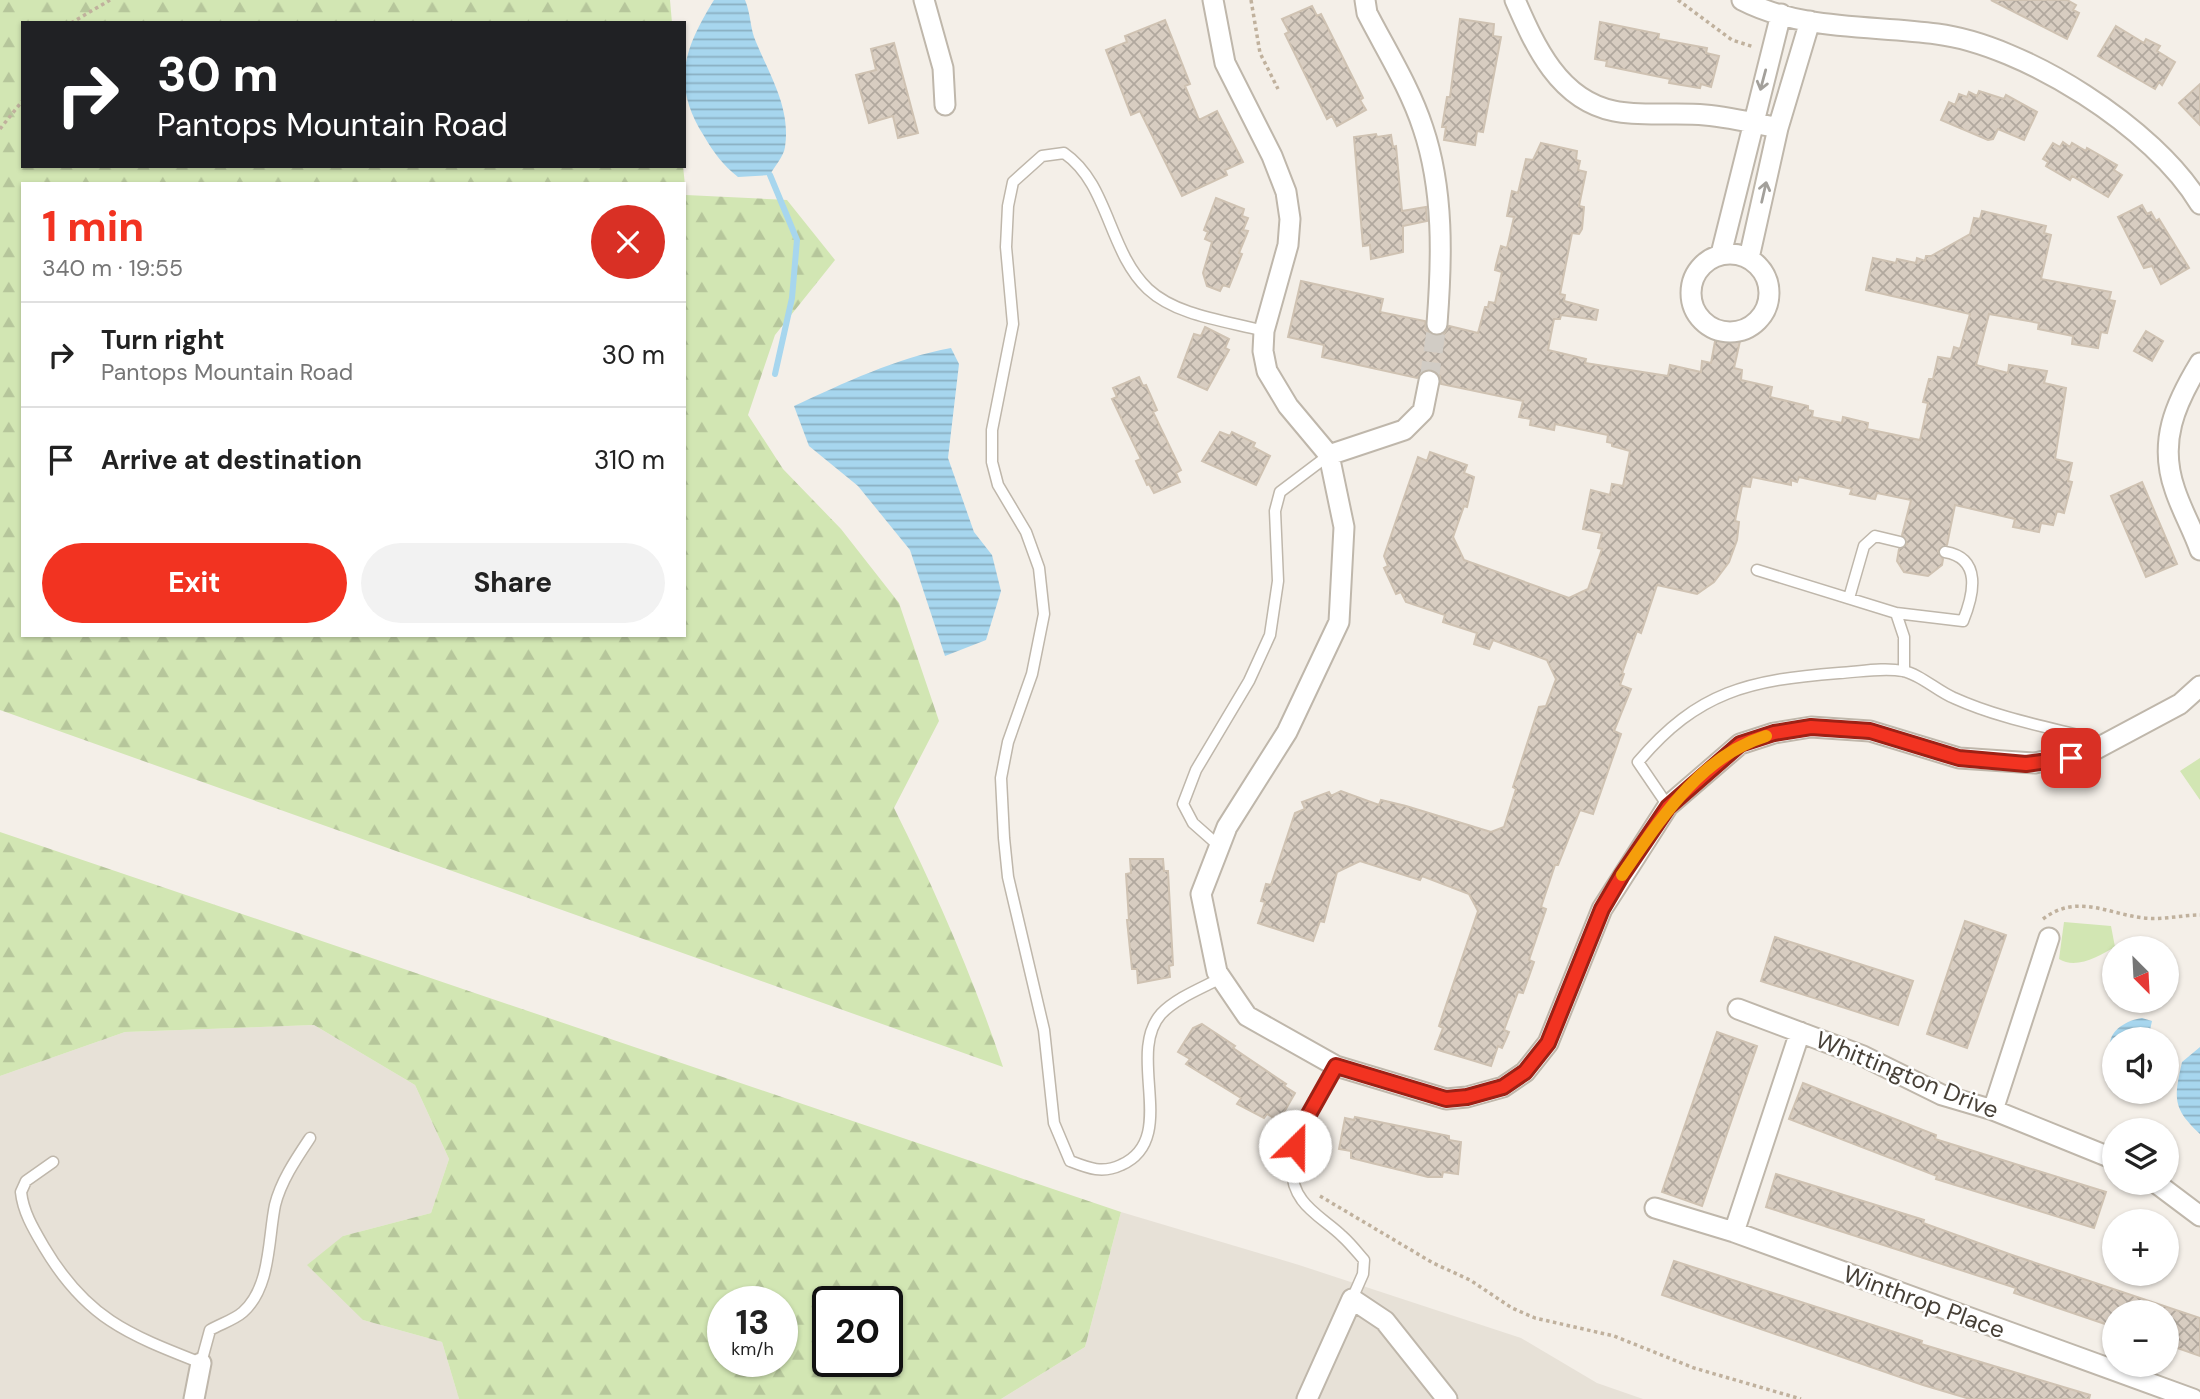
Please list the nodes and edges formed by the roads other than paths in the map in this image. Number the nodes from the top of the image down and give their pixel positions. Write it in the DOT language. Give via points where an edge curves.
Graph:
graph roads {
  1 [pos="923,0"];
  2 [pos="1213,0"];
  3 [pos="1365,0"];
  4 [pos="1516,0"];
  5 [pos="1742,0"];
  6 [pos="1781,14"];
  7 [pos="1810,21"];
  8 [pos="945,105"];
  9 [pos="1752,123"];
  10 [pos="1778,128"];
  11 [pos="2200,204"];
  12 [pos="1721,254"];
  13 [pos="1749,258"];
  14 [pos="1437,324"];
  15 [pos="1264,331"];
  16 [pos="2200,363"];
  17 [pos="1429,381"];
  18 [pos="1329,455"];
  19 [pos="1900,542"];
  20 [pos="2200,550"];
  21 [pos="1945,552"];
  22 [pos="1757,570"];
  23 [pos="1849,598"];
  24 [pos="1896,613"];
  25 [pos="1904,671"];
  26 [pos="2200,686"];
  27 [pos="2094,750"];
  28 [pos="1668,807"];
  29 [pos="1219,846"];
  30 [pos="2042,932"];
  31 [pos="1221,978"];
  32 [pos="1738,1009"];
  33 [pos="1800,1032"];
  34 [pos="1336,1066"];
  35 [pos="1993,1110"];
  36 [pos="310,1138"];
  37 [pos="2102,1154"];
  38 [pos="53,1162"];
  39 [pos="2172,1195"];
  40 [pos="1655,1208"];
  41 [pos="2200,1216"];
  42 [pos="1734,1233"];
  43 [pos="1352,1299"];
  44 [pos="201,1363"];
  45 [pos="194,1399"];
  46 [pos="1307,1399"];
  47 [pos="1447,1399"];
  48 [pos="2193,1399"];
  1 -- 8 [label="street" via="943,68"];
  2 -- 15 [label="street" via="1225,63 1286,192 1288,245"];
  3 -- 14 [label="street" via="1367,13 1423,127 1434,167 1442,256"];
  4 -- 9 [label="street" via="1535,47 1572,91 1593,105 1613,111 1704,114"];
  5 -- 6 [label="street"];
  6 -- 7 [label="street"];
  6 -- 9 [label="street, one-way"];
  7 -- 10 [label="street"];
  7 -- 11 [label="street" via="1938,34 2017,57 2138,132 2169,161"];
  9 -- 10 [label="street"];
  9 -- 12 [label="street"];
  13 -- 10 [label="street, one-way"];
  12 -- 13 [label="street"];
  12 -- 13 [label="street" via="1699,268 1690,294 1700,319 1724,331 1750,326 1767,305 1766,279"];
  15 -- 18 [label="street" via="1262,351 1272,382"];
  15 -- 31 [label="lane" via="1173,306 1148,289 1111,229 1081,165 1064,153 1042,156 1013,182 1006,247 1013,324 992,430 992,462 998,485 1026,532 1039,568 1044,614 1032,674 1008,742 1001,778 1004,838 1008,877 1044,1030 1054,1123 1070,1161 1092,1170 1112,1170 1135,1159 1146,1142 1148,1053 1154,1028 1161,1014"];
  16 -- 20 [label="street" via="2181,395 2167,438 2175,489"];
  17 -- 18 [label="street" via="1423,411 1404,430"];
  18 -- 29 [label="street" via="1344,527 1339,622 1287,732"];
  18 -- 29 [label="lane" via="1280,492 1275,511 1278,581 1269,635 1249,681 1196,770 1183,804 1193,823"];
  19 -- 23 [label="lane" via="1875,536 1864,546"];
  21 -- 24 [label="lane" via="1967,561 1973,579 1963,621"];
  22 -- 23 [label="lane"];
  23 -- 24 [label="lane"];
  24 -- 25 [label="lane" via="1904,638"];
  25 -- 27 [label="lane" via="1963,702 2086,737"];
  25 -- 28 [label="lane" via="1809,676 1736,687 1692,709 1638,761"];
  26 -- 27 [label="street" via="2180,704"];
  27 -- 28 [label="street" via="2026,764 1959,758 1870,731 1811,727 1740,744"];
  28 -- 34 [label="street" via="1602,909 1548,1043 1525,1072 1503,1087 1446,1099"];
  29 -- 31 [label="street" via="1201,894"];
  30 -- 35 [label="street"];
  31 -- 34 [label="street" via="1247,1016"];
  32 -- 33 [label="street, Whittington Drive"];
  33 -- 35 [label="street, Whittington Drive" via="1863,1056 1942,1095"];
  33 -- 42 [label="street"];
  34 -- 43 [label="lane" via="1299,1132 1292,1160 1302,1200 1364,1260"];
  35 -- 37 [label="street, Whittington Drive"];
  36 -- 44 [label="lane" via="287,1174 276,1203 259,1288 241,1314 210,1329"];
  38 -- 44 [label="lane" via="26,1181 21,1192 34,1231 57,1269 80,1298 118,1327"];
  39 -- 41 [label="street"];
  40 -- 42 [label="street, Winthrop Place"];
  42 -- 48 [label="street, Winthrop Place"];
  43 -- 46 [label="street"];
  43 -- 47 [label="street" via="1385,1321"];
  44 -- 45 [label="street"];
}
